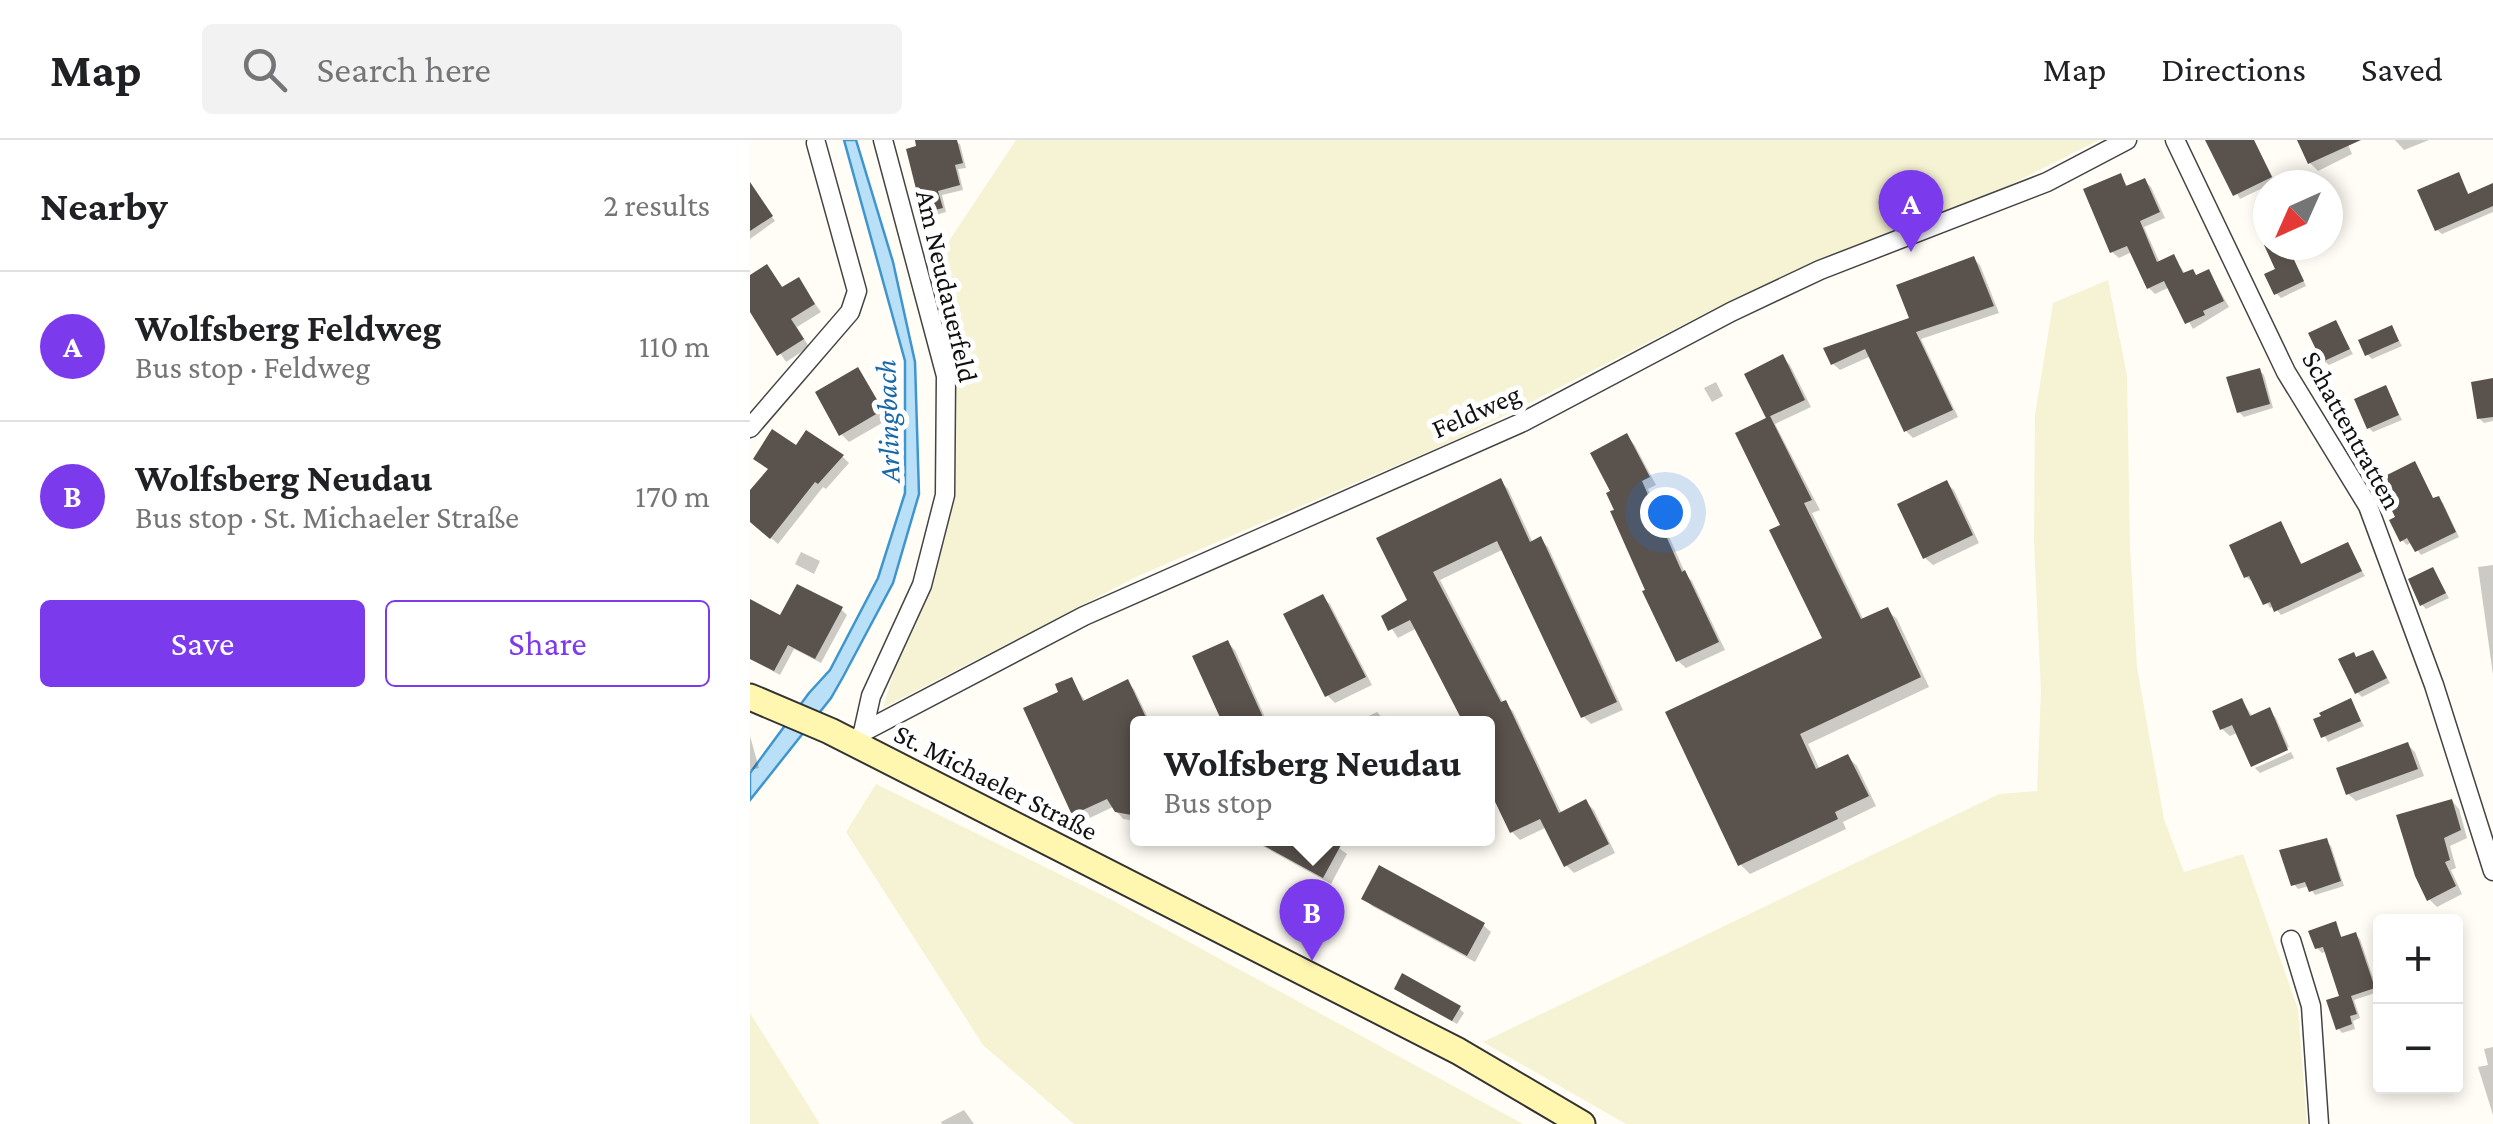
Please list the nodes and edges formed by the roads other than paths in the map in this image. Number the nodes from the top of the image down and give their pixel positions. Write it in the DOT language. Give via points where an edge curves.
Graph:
graph roads {
  1 [pos="883,140"];
  2 [pos="2128,140"];
  3 [pos="2176,140"];
  4 [pos="816,142"];
  5 [pos="750,428"];
  6 [pos="750,697"];
  7 [pos="859,738"];
  8 [pos="2493,871"];
  9 [pos="2292,940"];
  10 [pos="1582,1124"];
  11 [pos="2318,1124"];
  1 -- 7 [label="street, Am Neudauerfeld" via="946,376 945,495 922,584"];
  2 -- 7 [label="street, Feldweg" via="2047,182 1802,278 1523,422 1084,616"];
  3 -- 8 [label="street, Schattentratten" via="2286,372 2368,506"];
  4 -- 5 [label="street" via="856,291 850,312"];
  6 -- 7 [label="main road, St. Michaeler Straße"];
  7 -- 10 [label="main road, St. Michaeler Straße" via="1458,1051"];
  9 -- 11 [label="street" via="2311,1006"];
}
